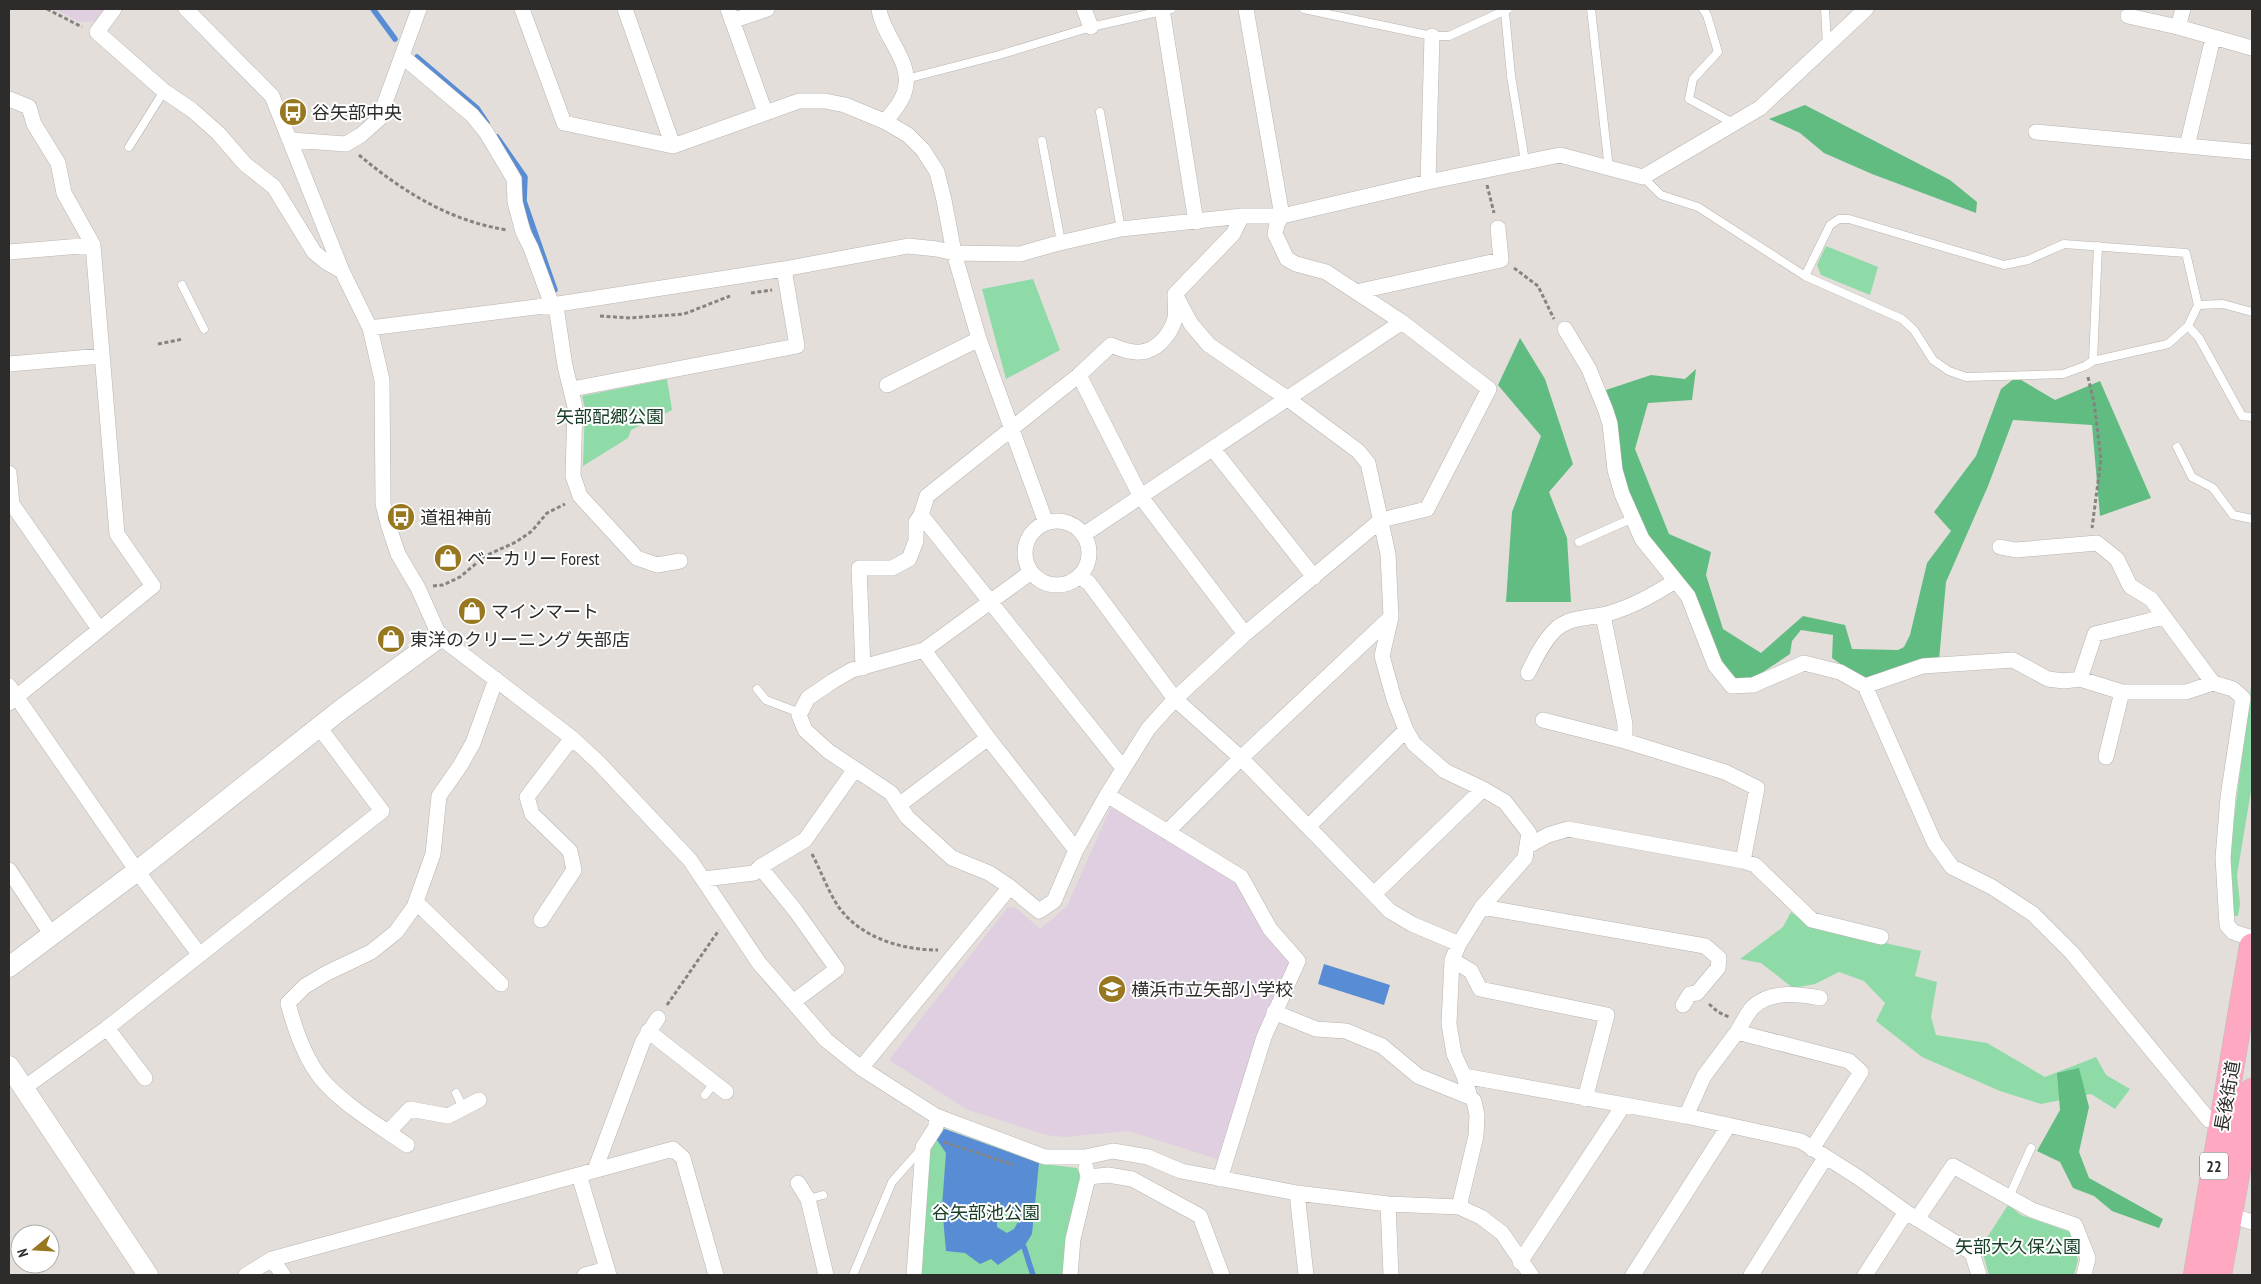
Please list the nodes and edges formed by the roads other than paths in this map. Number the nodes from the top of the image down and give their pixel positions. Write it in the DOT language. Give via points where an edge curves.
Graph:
graph roads {
  1 [pos="114,9"];
  2 [pos="186,9"];
  3 [pos="419,9"];
  4 [pos="522,9"];
  5 [pos="625,9"];
  6 [pos="767,9"];
  7 [pos="879,9"];
  8 [pos="1084,9"];
  9 [pos="1165,9"];
  10 [pos="1246,9"];
  11 [pos="1304,9"];
  12 [pos="1591,9"];
  13 [pos="1703,9"];
  14 [pos="1825,9"];
  15 [pos="1866,9"];
  16 [pos="2183,9"];
  17 [pos="1506,10"];
  18 [pos="730,15"];
  19 [pos="2128,16"];
  20 [pos="1091,27"];
  21 [pos="2178,27"];
  22 [pos="1432,36"];
  23 [pos="2213,38"];
  24 [pos="1827,44"];
  25 [pos="2252,48"];
  26 [pos="402,56"];
  27 [pos="906,78"];
  28 [pos="164,91"];
  29 [pos="9,99"];
  30 [pos="765,112"];
  31 [pos="1100,112"];
  32 [pos="886,122"];
  33 [pos="1733,123"];
  34 [pos="2036,132"];
  35 [pos="291,140"];
  36 [pos="1042,141"];
  37 [pos="673,146"];
  38 [pos="2187,146"];
  39 [pos="128,147"];
  40 [pos="2252,152"];
  41 [pos="1525,161"];
  42 [pos="1609,169"];
  43 [pos="1643,177"];
  44 [pos="1428,182"];
  45 [pos="1242,216"];
  46 [pos="1282,216"];
  47 [pos="1196,222"];
  48 [pos="1498,228"];
  49 [pos="1121,229"];
  50 [pos="1061,242"];
  51 [pos="93,245"];
  52 [pos="2098,246"];
  53 [pos="9,252"];
  54 [pos="954,253"];
  55 [pos="784,269"];
  56 [pos="342,271"];
  57 [pos="1805,276"];
  58 [pos="182,285"];
  59 [pos="1356,292"];
  60 [pos="1175,294"];
  61 [pos="552,305"];
  62 [pos="2198,305"];
  63 [pos="2252,312"];
  64 [pos="1402,322"];
  65 [pos="2188,326"];
  66 [pos="370,328"];
  67 [pos="1565,328"];
  68 [pos="204,329"];
  69 [pos="978,339"];
  70 [pos="102,356"];
  71 [pos="2093,361"];
  72 [pos="9,364"];
  73 [pos="1079,375"];
  74 [pos="887,385"];
  75 [pos="572,389"];
  76 [pos="1288,399"];
  77 [pos="2252,417"];
  78 [pos="1011,429"];
  79 [pos="2177,447"];
  80 [pos="1213,449"];
  81 [pos="9,473"];
  82 [pos="1142,497"];
  83 [pos="922,514"];
  84 [pos="1633,518"];
  85 [pos="2252,519"];
  86 [pos="1381,520"];
  87 [pos="1046,523"];
  88 [pos="1083,535"];
  89 [pos="1579,542"];
  90 [pos="2000,547"];
  91 [pos="680,561"];
  92 [pos="1031,572"];
  93 [pos="1079,576"];
  94 [pos="1314,577"];
  95 [pos="1675,581"];
  96 [pos="991,602"];
  97 [pos="1603,615"];
  98 [pos="1391,617"];
  99 [pos="2164,617"];
  100 [pos="99,629"];
  101 [pos="1245,634"];
  102 [pos="440,636"];
  103 [pos="924,650"];
  104 [pos="863,668"];
  105 [pos="1528,673"];
  106 [pos="496,678"];
  107 [pos="2080,680"];
  108 [pos="2213,683"];
  109 [pos="1865,686"];
  110 [pos="757,689"];
  111 [pos="2122,692"];
  112 [pos="11,696"];
  113 [pos="1175,699"];
  114 [pos="800,713"];
  115 [pos="1544,720"];
  116 [pos="319,727"];
  117 [pos="1406,730"];
  118 [pos="572,738"];
  119 [pos="988,738"];
  120 [pos="1625,741"];
  121 [pos="2106,757"];
  122 [pos="1242,758"];
  123 [pos="1123,768"];
  124 [pos="855,769"];
  125 [pos="1483,789"];
  126 [pos="1107,795"];
  127 [pos="899,805"];
  128 [pos="1309,826"];
  129 [pos="1167,832"];
  130 [pos="1528,846"];
  131 [pos="1076,850"];
  132 [pos="1743,861"];
  133 [pos="760,867"];
  134 [pos="9,870"];
  135 [pos="137,871"];
  136 [pos="704,879"];
  137 [pos="1010,887"];
  138 [pos="1374,894"];
  139 [pos="416,902"];
  140 [pos="1482,907"];
  141 [pos="541,920"];
  142 [pos="51,934"];
  143 [pos="1881,937"];
  144 [pos="2252,938"];
  145 [pos="1459,944"];
  146 [pos="2252,946"];
  147 [pos="199,954"];
  148 [pos="1452,960"];
  149 [pos="9,967"];
  150 [pos="501,984"];
  151 [pos="1820,998"];
  152 [pos="793,1002"];
  153 [pos="1683,1004"];
  154 [pos="1274,1012"];
  155 [pos="658,1018"];
  156 [pos="1740,1027"];
  157 [pos="107,1028"];
  158 [pos="648,1031"];
  159 [pos="2244,1046"];
  160 [pos="9,1066"];
  161 [pos="861,1068"];
  162 [pos="1464,1076"];
  163 [pos="145,1078"];
  164 [pos="720,1087"];
  165 [pos="24,1088"];
  166 [pos="2252,1091"];
  167 [pos="456,1093"];
  168 [pos="705,1096"];
  169 [pos="1470,1097"];
  170 [pos="1585,1099"];
  171 [pos="479,1100"];
  172 [pos="1623,1106"];
  173 [pos="463,1108"];
  174 [pos="936,1116"];
  175 [pos="1686,1116"];
  176 [pos="2222,1123"];
  177 [pos="1729,1125"];
  178 [pos="388,1132"];
  179 [pos="407,1145"];
  180 [pos="923,1147"];
  181 [pos="2031,1148"];
  182 [pos="1812,1149"];
  183 [pos="1084,1157"];
  184 [pos="1825,1158"];
  185 [pos="595,1170"];
  186 [pos="579,1175"];
  187 [pos="1088,1178"];
  188 [pos="1220,1178"];
  189 [pos="798,1183"];
  190 [pos="1296,1194"];
  191 [pos="823,1195"];
  192 [pos="2009,1197"];
  193 [pos="808,1199"];
  194 [pos="1388,1204"];
  195 [pos="1459,1207"];
  196 [pos="2217,1212"];
  197 [pos="1911,1216"];
  198 [pos="2252,1222"];
  199 [pos="272,1259"];
  200 [pos="1520,1262"];
  201 [pos="608,1272"];
  202 [pos="144,1274"];
  203 [pos="246,1275"];
  204 [pos="283,1275"];
  205 [pos="585,1275"];
  206 [pos="716,1275"];
  207 [pos="826,1275"];
  208 [pos="853,1275"];
  209 [pos="914,1275"];
  210 [pos="1070,1275"];
  211 [pos="1222,1275"];
  212 [pos="1306,1275"];
  213 [pos="1391,1275"];
  214 [pos="1531,1275"];
  215 [pos="1633,1275"];
  216 [pos="1751,1275"];
  217 [pos="1866,1275"];
  218 [pos="1979,1275"];
  219 [pos="2084,1275"];
  220 [pos="2196,1275"];
  221 [pos="2219,1275"];
  1 -- 28 [label="street" via="97,32"];
  2 -- 35 [label="street" via="272,96"];
  3 -- 26 [label="street"];
  4 -- 37 [label="street" via="564,123"];
  5 -- 37 [label="street"];
  6 -- 18 [label="street"];
  7 -- 27 [label="street" via="885,30 904,64"];
  8 -- 20 [label="street"];
  9 -- 20 [label="lane"];
  9 -- 47 [label="street"];
  10 -- 46 [label="street"];
  11 -- 22 [label="lane"];
  12 -- 42 [label="lane"];
  13 -- 33 [label="lane" via="1718,52 1693,79 1689,100"];
  14 -- 24 [label="lane"];
  15 -- 24 [label="street"];
  16 -- 21 [label="street"];
  17 -- 22 [label="lane" via="1449,36"];
  17 -- 41 [label="lane"];
  18 -- 30 [label="street"];
  19 -- 21 [label="street"];
  20 -- 27 [label="lane" via="1000,55"];
  21 -- 23 [label="street"];
  22 -- 44 [label="street"];
  23 -- 25 [label="street"];
  23 -- 38 [label="street"];
  24 -- 33 [label="street" via="1760,108"];
  26 -- 35 [label="street" via="379,119 361,135 346,144"];
  26 -- 61 [label="street" via="486,132 514,179 515,202 523,232"];
  27 -- 32 [label="street" via="901,100"];
  28 -- 39 [label="lane"];
  28 -- 56 [label="street" via="192,110 245,164 274,187 314,252"];
  29 -- 51 [label="street" via="29,107 34,124 58,162 64,193"];
  30 -- 32 [label="street" via="799,101 825,100"];
  30 -- 37 [label="street"];
  31 -- 49 [label="lane"];
  32 -- 54 [label="street" via="908,135 923,150 937,172"];
  33 -- 43 [label="street"];
  34 -- 38 [label="street"];
  35 -- 56 [label="street"];
  36 -- 50 [label="lane"];
  38 -- 40 [label="street"];
  41 -- 42 [label="street" via="1560,154"];
  41 -- 44 [label="street"];
  42 -- 43 [label="street"];
  43 -- 57 [label="lane" via="1661,195 1698,207"];
  44 -- 46 [label="street"];
  45 -- 46 [label="street"];
  45 -- 47 [label="street"];
  45 -- 60 [label="street" via="1233,234"];
  46 -- 59 [label="street" via="1274,234 1287,259 1326,272"];
  47 -- 49 [label="street"];
  48 -- 59 [label="street" via="1501,260"];
  49 -- 50 [label="street"];
  50 -- 54 [label="street" via="1020,254"];
  51 -- 53 [label="street"];
  51 -- 70 [label="street"];
  52 -- 57 [label="lane" via="2064,244 2028,260 2004,265 1849,219 1839,219 1830,225"];
  52 -- 62 [label="lane" via="2186,253"];
  52 -- 71 [label="lane"];
  54 -- 55 [label="street" via="908,246"];
  54 -- 69 [label="street"];
  55 -- 61 [label="street"];
  55 -- 75 [label="street" via="797,346"];
  56 -- 66 [label="street"];
  57 -- 71 [label="lane" via="1902,319 1914,330 1933,360 1966,377 2064,374"];
  58 -- 68 [label="lane"];
  59 -- 64 [label="street"];
  60 -- 73 [label="street" via="1175,319 1170,332 1157,347 1142,353 1110,346"];
  60 -- 76 [label="street" via="1191,324 1208,345"];
  61 -- 66 [label="street"];
  61 -- 75 [label="street" via="557,313"];
  62 -- 63 [label="lane" via="2223,304"];
  62 -- 65 [label="lane"];
  64 -- 76 [label="street"];
  64 -- 86 [label="street" via="1489,389 1427,509"];
  65 -- 71 [label="lane" via="2168,344"];
  65 -- 77 [label="lane" via="2199,338 2242,416"];
  66 -- 102 [label="street" via="382,380 384,504 398,554"];
  67 -- 84 [label="street" via="1589,369 1606,412 1615,470"];
  69 -- 74 [label="street"];
  69 -- 78 [label="street"];
  70 -- 72 [label="street"];
  70 -- 100 [label="street" via="117,534 153,586"];
  73 -- 78 [label="street"];
  73 -- 82 [label="street"];
  75 -- 91 [label="street" via="575,407 573,476 580,496 637,558 657,565"];
  76 -- 80 [label="street"];
  76 -- 86 [label="street" via="1368,462"];
  78 -- 83 [label="street" via="926,496"];
  78 -- 87 [label="street"];
  79 -- 85 [label="lane" via="2192,476 2213,488 2232,515"];
  80 -- 82 [label="street"];
  80 -- 94 [label="street"];
  81 -- 100 [label="street" via="12,504"];
  82 -- 88 [label="street"];
  82 -- 101 [label="street"];
  83 -- 96 [label="street"];
  83 -- 104 [label="street" via="916,522 916,541 909,560 892,568 859,568"];
  84 -- 89 [label="lane"];
  84 -- 95 [label="street" via="1642,538"];
  86 -- 94 [label="street"];
  86 -- 98 [label="street" via="1388,554"];
  87 -- 88 [label="street" via="1066,522"];
  87 -- 92 [label="street" via="1037,528 1026,544 1025,554"];
  88 -- 93 [label="street" via="1088,545 1088,556 1086,567"];
  90 -- 99 [label="street" via="2016,550 2096,544 2117,560 2130,586 2151,599"];
  92 -- 93 [label="street" via="1039,580 1060,585"];
  92 -- 96 [label="street"];
  93 -- 113 [label="street" via="1089,583"];
  94 -- 101 [label="street"];
  95 -- 97 [label="street" via="1642,602"];
  95 -- 109 [label="street" via="1688,596 1715,665 1732,686 1753,685 1804,663 1840,672"];
  96 -- 103 [label="street"];
  96 -- 123 [label="street"];
  97 -- 105 [label="street" via="1579,618 1556,629"];
  97 -- 120 [label="street" via="1625,724"];
  98 -- 117 [label="street" via="1382,656"];
  98 -- 122 [label="street"];
  99 -- 107 [label="street" via="2095,634"];
  99 -- 108 [label="street"];
  100 -- 112 [label="street"];
  101 -- 113 [label="street"];
  102 -- 106 [label="street"];
  102 -- 116 [label="street"];
  103 -- 104 [label="street"];
  103 -- 119 [label="street"];
  104 -- 114 [label="street" via="852,670 808,698"];
  106 -- 118 [label="street"];
  106 -- 139 [label="street" via="473,743 439,796 433,854"];
  107 -- 109 [label="street" via="2048,679 2014,660 1923,666"];
  107 -- 111 [label="street"];
  108 -- 111 [label="street" via="2186,692"];
  108 -- 144 [label="street" via="2233,689 2243,698 2228,797 2223,858 2227,925 2233,932"];
  109 -- 176 [label="street" via="1934,842 1952,868 1992,887 2033,914 2072,953 2209,1120"];
  110 -- 114 [label="lane" via="766,700"];
  111 -- 121 [label="street"];
  112 -- 135 [label="street"];
  113 -- 122 [label="street"];
  113 -- 123 [label="street" via="1148,729"];
  114 -- 124 [label="street" via="805,730"];
  115 -- 120 [label="street"];
  116 -- 135 [label="street"];
  116 -- 147 [label="street" via="382,811"];
  117 -- 125 [label="street" via="1414,744 1445,772"];
  117 -- 128 [label="street"];
  118 -- 136 [label="street" via="690,860"];
  118 -- 141 [label="street" via="528,798 532,814 570,851 574,870"];
  119 -- 127 [label="street"];
  119 -- 131 [label="street"];
  120 -- 132 [label="street" via="1725,772 1757,788"];
  122 -- 128 [label="street"];
  122 -- 129 [label="street"];
  123 -- 126 [label="street"];
  124 -- 127 [label="street" via="891,793"];
  124 -- 133 [label="street" via="805,840"];
  125 -- 130 [label="street" via="1505,802 1529,833"];
  125 -- 138 [label="street"];
  126 -- 129 [label="street"];
  126 -- 131 [label="street"];
  127 -- 137 [label="street" via="907,818 952,858"];
  128 -- 138 [label="street"];
  129 -- 154 [label="street" via="1241,877 1270,929 1298,961"];
  130 -- 132 [label="street" via="1568,829"];
  130 -- 140 [label="street" via="1526,858"];
  131 -- 137 [label="street" via="1054,901 1039,911"];
  132 -- 143 [label="street" via="1755,865 1812,920"];
  133 -- 136 [label="street" via="754,873"];
  133 -- 152 [label="street" via="796,910 838,970"];
  134 -- 142 [label="street"];
  135 -- 142 [label="street"];
  135 -- 147 [label="street"];
  136 -- 152 [label="street" via="759,963"];
  137 -- 161 [label="street"];
  138 -- 145 [label="street" via="1390,911 1412,924"];
  139 -- 150 [label="street"];
  139 -- 178 [label="street" via="396,932 371,952 305,986 288,1003 310,1061 327,1085"];
  140 -- 145 [label="street"];
  140 -- 153 [label="street" via="1705,946 1719,958 1718,968"];
  142 -- 149 [label="street"];
  145 -- 148 [label="street"];
  146 -- 159 [label="main road, 長後街道 / 22"];
  147 -- 157 [label="street"];
  148 -- 162 [label="street" via="1449,1024 1454,1054"];
  148 -- 170 [label="street" via="1471,971 1480,989 1607,1015"];
  151 -- 156 [label="street" via="1794,994 1763,1000 1752,1009"];
  152 -- 161 [label="street" via="826,1040"];
  154 -- 169 [label="street" via="1316,1029 1346,1031 1382,1046 1418,1076"];
  154 -- 188 [label="street"];
  155 -- 158 [label="street"];
  156 -- 175 [label="street" via="1704,1076"];
  156 -- 182 [label="street" via="1849,1061 1861,1072"];
  157 -- 163 [label="street"];
  157 -- 165 [label="street"];
  158 -- 164 [label="street"];
  158 -- 185 [label="street"];
  159 -- 176 [label="main road, 長後街道 / 22"];
  160 -- 165 [label="street"];
  161 -- 174 [label="street"];
  162 -- 169 [label="street"];
  162 -- 170 [label="street"];
  164 -- 168 [label="lane"];
  165 -- 202 [label="street"];
  166 -- 196 [label="main road, 長後街道 / 22"];
  167 -- 173 [label="lane"];
  169 -- 195 [label="street" via="1477,1115 1476,1136"];
  170 -- 172 [label="street"];
  171 -- 173 [label="street"];
  172 -- 175 [label="street"];
  172 -- 200 [label="street"];
  173 -- 178 [label="street" via="448,1116 410,1109"];
  174 -- 180 [label="street" via="936,1127"];
  174 -- 183 [label="street" via="1045,1157"];
  175 -- 177 [label="street"];
  176 -- 196 [label="main road, 長後街道 / 22"];
  177 -- 182 [label="street" via="1801,1141"];
  177 -- 215 [label="street"];
  178 -- 179 [label="street"];
  180 -- 208 [label="lane" via="892,1182"];
  180 -- 209 [label="street"];
  181 -- 192 [label="lane"];
  182 -- 184 [label="street"];
  183 -- 187 [label="street"];
  183 -- 188 [label="street" via="1113,1151 1148,1157 1181,1171"];
  184 -- 197 [label="street"];
  184 -- 216 [label="street"];
  185 -- 186 [label="street"];
  185 -- 206 [label="street" via="673,1149 683,1158"];
  186 -- 199 [label="street"];
  186 -- 201 [label="street"];
  187 -- 210 [label="street" via="1073,1239"];
  187 -- 211 [label="street" via="1108,1175 1132,1179 1200,1216"];
  188 -- 190 [label="street"];
  189 -- 193 [label="street"];
  190 -- 194 [label="street"];
  190 -- 212 [label="street"];
  191 -- 193 [label="lane"];
  192 -- 197 [label="street" via="1953,1166"];
  192 -- 219 [label="street" via="2032,1210 2075,1225 2088,1258"];
  193 -- 207 [label="street"];
  194 -- 195 [label="street"];
  194 -- 213 [label="street"];
  195 -- 200 [label="street" via="1481,1217 1502,1233"];
  196 -- 198 [label="street"];
  196 -- 220 [label="main road, 長後街道 / 22"];
  196 -- 221 [label="main road, 長後街道 / 22"];
  197 -- 217 [label="street"];
  197 -- 218 [label="street" via="1972,1253"];
  199 -- 203 [label="street"];
  199 -- 204 [label="street"];
  200 -- 214 [label="street"];
  201 -- 205 [label="street"];
}
